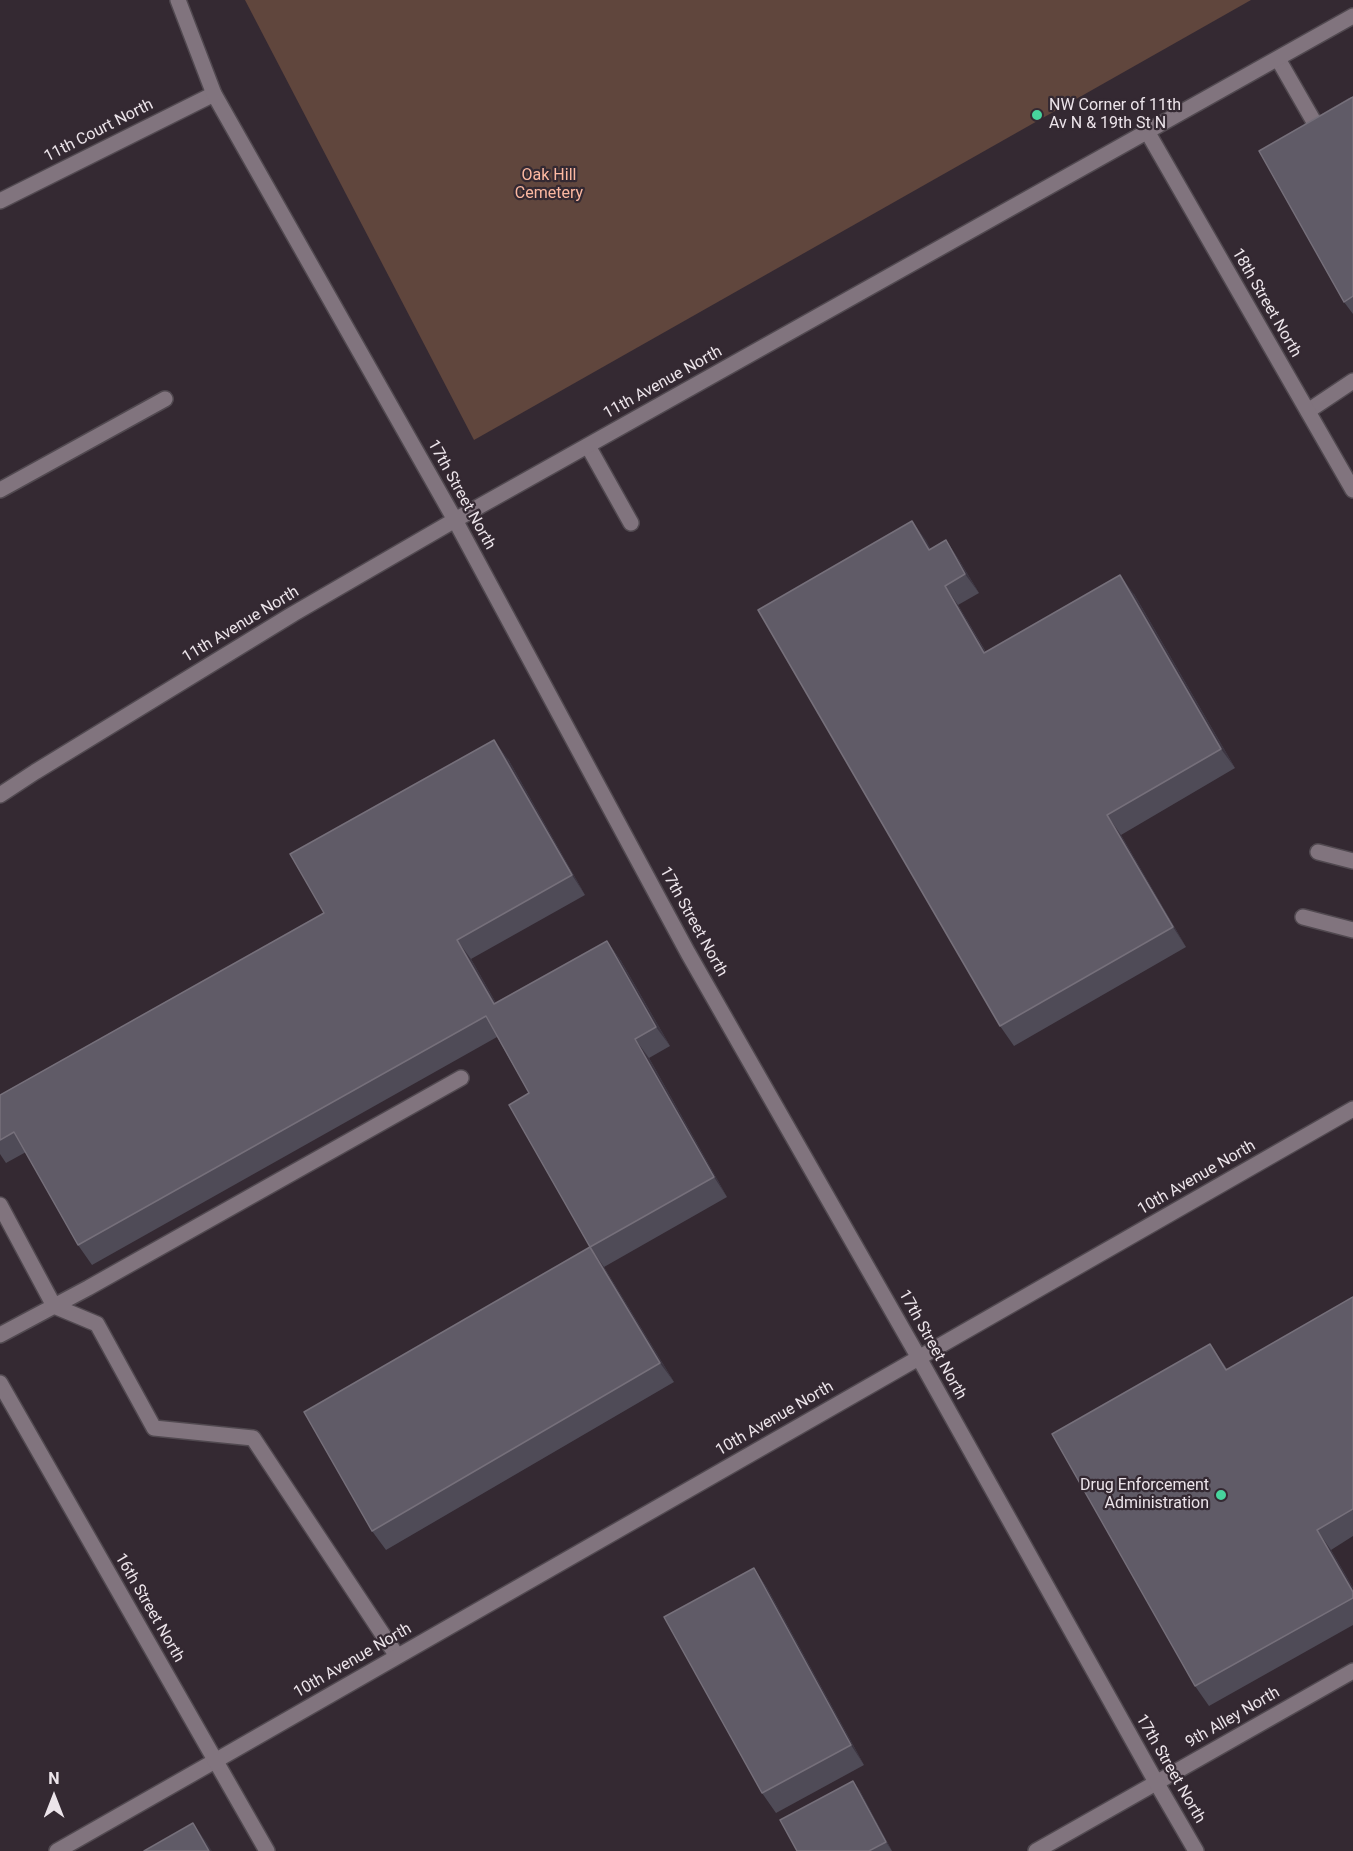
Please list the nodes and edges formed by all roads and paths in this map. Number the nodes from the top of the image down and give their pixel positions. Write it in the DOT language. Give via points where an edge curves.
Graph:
graph roads {
  1 [pos="178,0"];
  2 [pos="1353,16"];
  3 [pos="1278,59"];
  4 [pos="214,94"];
  5 [pos="1353,106"];
  6 [pos="1148,133"];
  7 [pos="0,201"];
  8 [pos="1353,381"];
  9 [pos="165,399"];
  10 [pos="1308,411"];
  11 [pos="588,446"];
  12 [pos="0,490"];
  13 [pos="1353,490"];
  14 [pos="454,520"];
  15 [pos="631,523"];
  16 [pos="0,795"];
  17 [pos="1318,852"];
  18 [pos="1353,861"];
  19 [pos="1303,916"];
  20 [pos="1353,930"];
  21 [pos="461,1078"];
  22 [pos="1353,1109"];
  23 [pos="0,1205"];
  24 [pos="54,1306"];
  25 [pos="0,1335"];
  26 [pos="920,1358"];
  27 [pos="0,1383"];
  28 [pos="397,1656"];
  29 [pos="1353,1671"];
  30 [pos="215,1761"];
  31 [pos="1156,1782"];
  32 [pos="1190,1849"];
  33 [pos="57,1851"];
  34 [pos="267,1851"];
  35 [pos="1036,1851"];
  1 -- 4 [label="street, 17th Street North"];
  2 -- 3 [label="street, 11th Avenue North"];
  3 -- 5 [label="street" via="1317,127"];
  3 -- 6 [label="street, 11th Avenue North"];
  4 -- 7 [label="street, 11th Court North"];
  4 -- 14 [label="street, 17th Street North"];
  6 -- 10 [label="street, 18th Street North"];
  6 -- 11 [label="street, 11th Avenue North"];
  8 -- 10 [label="street"];
  9 -- 12 [label="street"];
  10 -- 13 [label="street, 18th Street North"];
  11 -- 14 [label="street, 11th Avenue North"];
  11 -- 15 [label="street"];
  14 -- 16 [label="street, 11th Avenue North" via="293,614"];
  14 -- 26 [label="street, 17th Street North" via="688,953"];
  17 -- 18 [label="street"];
  19 -- 20 [label="street"];
  21 -- 24 [label="street"];
  22 -- 26 [label="street, 10th Avenue North"];
  23 -- 24 [label="street"];
  24 -- 25 [label="street"];
  24 -- 28 [label="street" via="97,1324 154,1428 253,1438"];
  26 -- 28 [label="street, 10th Avenue North"];
  26 -- 31 [label="street, 17th Street North"];
  27 -- 30 [label="street, 16th Street North"];
  28 -- 30 [label="street, 10th Avenue North"];
  29 -- 31 [label="street, 9th Alley North"];
  30 -- 33 [label="street, 10th Avenue North"];
  30 -- 34 [label="street, 16th Street North"];
  31 -- 32 [label="street, 17th Street North"];
  31 -- 35 [label="street, 9th Alley North"];
}
